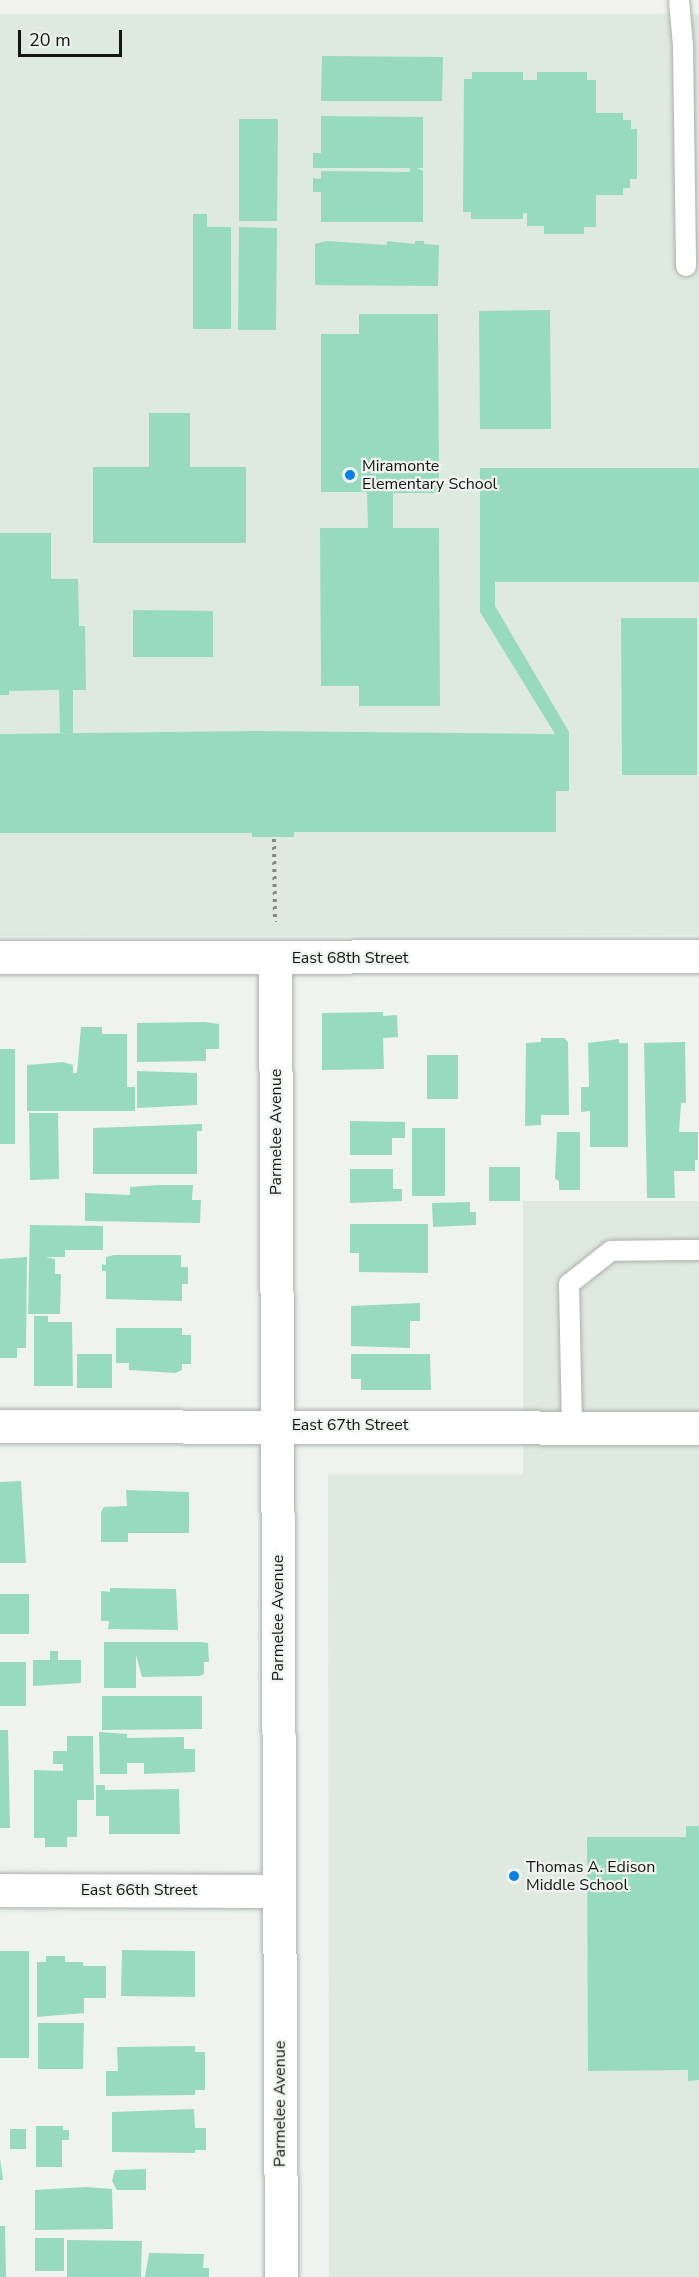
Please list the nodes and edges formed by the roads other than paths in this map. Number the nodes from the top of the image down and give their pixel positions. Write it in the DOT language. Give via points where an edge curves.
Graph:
graph roads {
  1 [pos="679,0"];
  2 [pos="686,266"];
  3 [pos="699,956"];
  4 [pos="0,957"];
  5 [pos="275,958"];
  6 [pos="699,1250"];
  7 [pos="277,1425"];
  8 [pos="0,1426"];
  9 [pos="572,1427"];
  10 [pos="699,1428"];
  11 [pos="0,1890"];
  12 [pos="279,1891"];
  13 [pos="281,2277"];
  1 -- 2 [label="lane"];
  3 -- 5 [label="street, East 68th Street"];
  4 -- 5 [label="street, East 68th Street"];
  5 -- 7 [label="street, Parmelee Avenue"];
  6 -- 9 [label="lane" via="611,1251 570,1284"];
  7 -- 8 [label="street, East 67th Street"];
  7 -- 9 [label="street, East 67th Street"];
  7 -- 12 [label="street, Parmelee Avenue"];
  9 -- 10 [label="street, East 67th Street"];
  11 -- 12 [label="street, East 66th Street"];
  12 -- 13 [label="street, Parmelee Avenue"];
}
